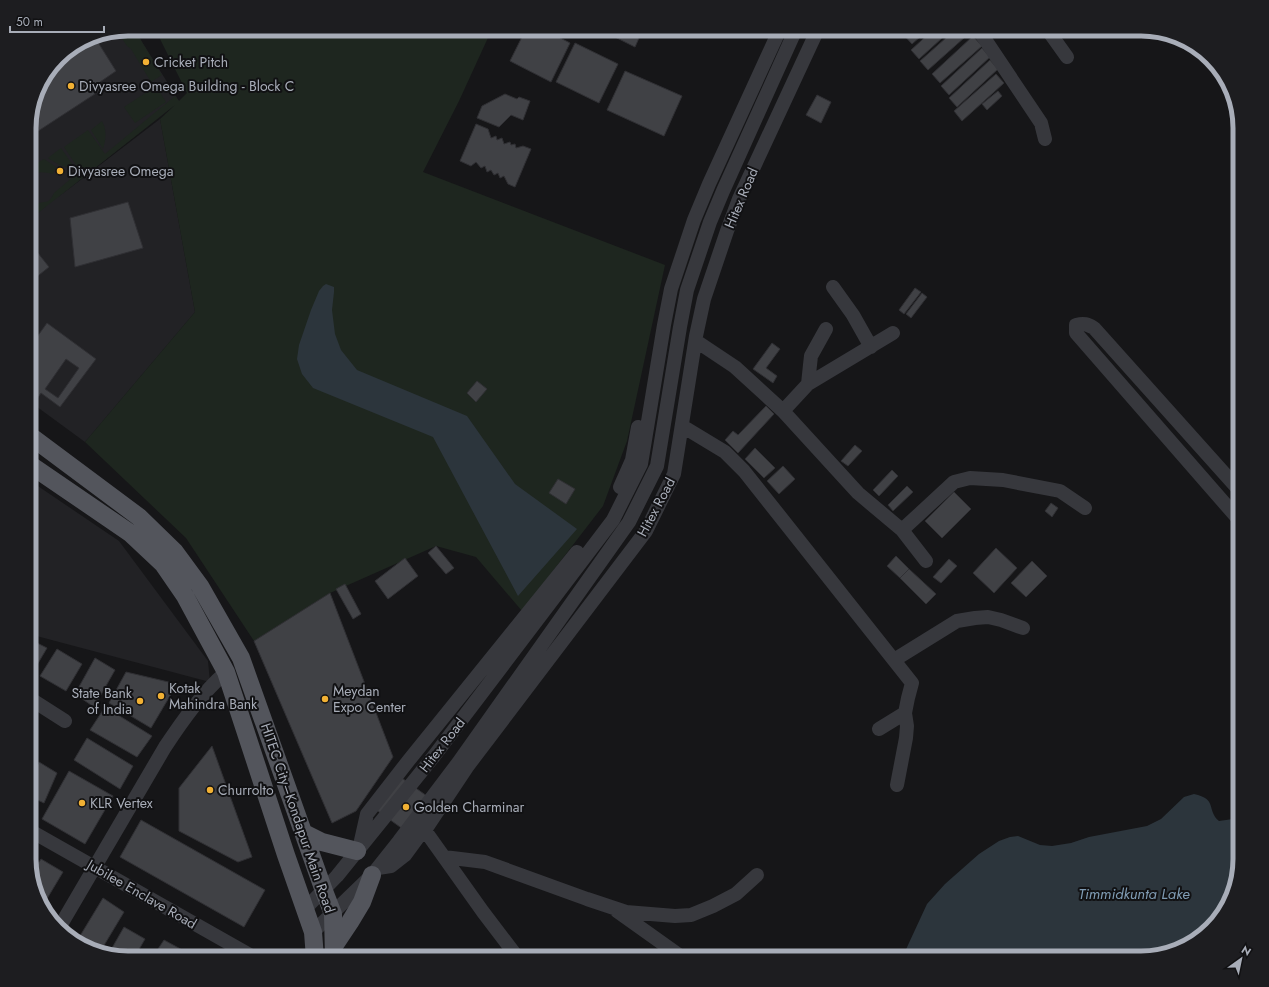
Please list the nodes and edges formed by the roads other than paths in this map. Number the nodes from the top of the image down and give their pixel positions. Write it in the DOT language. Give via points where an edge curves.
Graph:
graph roads {
  1 [pos="769,36"];
  2 [pos="777,36"];
  3 [pos="793,36"];
  4 [pos="815,36"];
  5 [pos="983,36"];
  6 [pos="1052,36"];
  7 [pos="1067,57"];
  8 [pos="1045,139"];
  9 [pos="833,287"];
  10 [pos="826,329"];
  11 [pos="893,333"];
  12 [pos="696,341"];
  13 [pos="872,347"];
  14 [pos="808,384"];
  15 [pos="783,411"];
  16 [pos="682,426"];
  17 [pos="36,440"];
  18 [pos="36,469"];
  19 [pos="1233,483"];
  20 [pos="1085,508"];
  21 [pos="1233,513"];
  22 [pos="902,530"];
  23 [pos="926,561"];
  24 [pos="1023,628"];
  25 [pos="894,660"];
  26 [pos="226,672"];
  27 [pos="36,702"];
  28 [pos="905,714"];
  29 [pos="65,721"];
  30 [pos="879,729"];
  31 [pos="268,734"];
  32 [pos="249,741"];
  33 [pos="897,786"];
  34 [pos="424,828"];
  35 [pos="304,833"];
  36 [pos="36,834"];
  37 [pos="358,850"];
  38 [pos="444,857"];
  39 [pos="94,867"];
  40 [pos="375,872"];
  41 [pos="757,875"];
  42 [pos="324,891"];
  43 [pos="614,908"];
  44 [pos="305,909"];
  45 [pos="333,914"];
  46 [pos="62,923"];
  47 [pos="313,932"];
  48 [pos="243,951"];
  49 [pos="314,951"];
  50 [pos="334,951"];
  51 [pos="335,951"];
  52 [pos="513,951"];
  53 [pos="673,951"];
  1 -- 37 [label="street, Hitex Road" via="680,237 663,293 632,460 606,516 367,814"];
  2 -- 37 [label="street, Hitex Road" via="709,184 675,275 664,325 642,464 613,520 434,756"];
  3 -- 40 [label="street, Hitex Road" via="720,197 687,290 657,466 629,522 458,763"];
  4 -- 12 [label="street, Hitex Road" via="739,199 704,299"];
  5 -- 8 [label="street" via="1041,123"];
  6 -- 7 [label="street"];
  9 -- 13 [label="street"];
  10 -- 14 [label="street" via="811,356"];
  11 -- 13 [label="street"];
  12 -- 15 [label="street" via="736,367"];
  12 -- 16 [label="street, Hitex Road"];
  13 -- 14 [label="street"];
  14 -- 15 [label="street"];
  15 -- 22 [label="street" via="858,493"];
  16 -- 25 [label="street" via="724,452 744,471"];
  16 -- 34 [label="street, Hitex Road" via="674,474 646,531 467,767"];
  17 -- 31 [label="main road, HITEC City–Kondapur Main Road" via="139,517 175,552 200,586 241,658"];
  18 -- 26 [label="main road, HITEC City–Kondapur Main Road" via="130,533 162,564 186,596"];
  19 -- 21 [label="street" via="1094,328 1082,323 1076,325 1076,333"];
  20 -- 22 [label="street" via="1060,491 1003,480 970,478 954,482"];
  22 -- 23 [label="street"];
  24 -- 25 [label="street" via="988,617 957,621"];
  25 -- 28 [label="street" via="912,684"];
  26 -- 32 [label="main road, HITEC City–Kondapur Main Road"];
  26 -- 39 [label="street" via="184,719 165,746"];
  27 -- 29 [label="street"];
  28 -- 30 [label="street"];
  28 -- 33 [label="street" via="906,738"];
  31 -- 32 [label="main road"];
  31 -- 35 [label="main road, HITEC City–Kondapur Main Road"];
  32 -- 44 [label="main road, HITEC City–Kondapur Main Road"];
  34 -- 38 [label="street"];
  34 -- 40 [label="street, Hitex Road" via="405,855 391,866"];
  35 -- 37 [label="main road" via="322,842"];
  35 -- 42 [label="main road, HITEC City–Kondapur Main Road"];
  36 -- 39 [label="street, Jubilee Enclave Road"];
  37 -- 42 [label="street, Hitex Road"];
  38 -- 43 [label="street" via="485,862"];
  38 -- 52 [label="street"];
  39 -- 46 [label="street"];
  39 -- 48 [label="street, Jubilee Enclave Road"];
  40 -- 45 [label="street, Hitex Road"];
  40 -- 51 [label="main road" via="362,902"];
  41 -- 43 [label="street" via="736,894 691,915 626,912"];
  42 -- 44 [label="street, Hitex Road"];
  42 -- 45 [label="main road, HITEC City–Kondapur Main Road"];
  43 -- 53 [label="street"];
  44 -- 47 [label="main road, HITEC City–Kondapur Main Road"];
  45 -- 47 [label="street, Hitex Road"];
  45 -- 50 [label="main road, HITEC City–Kondapur Main Road"];
  47 -- 49 [label="main road, HITEC City–Kondapur Main Road"];
}
